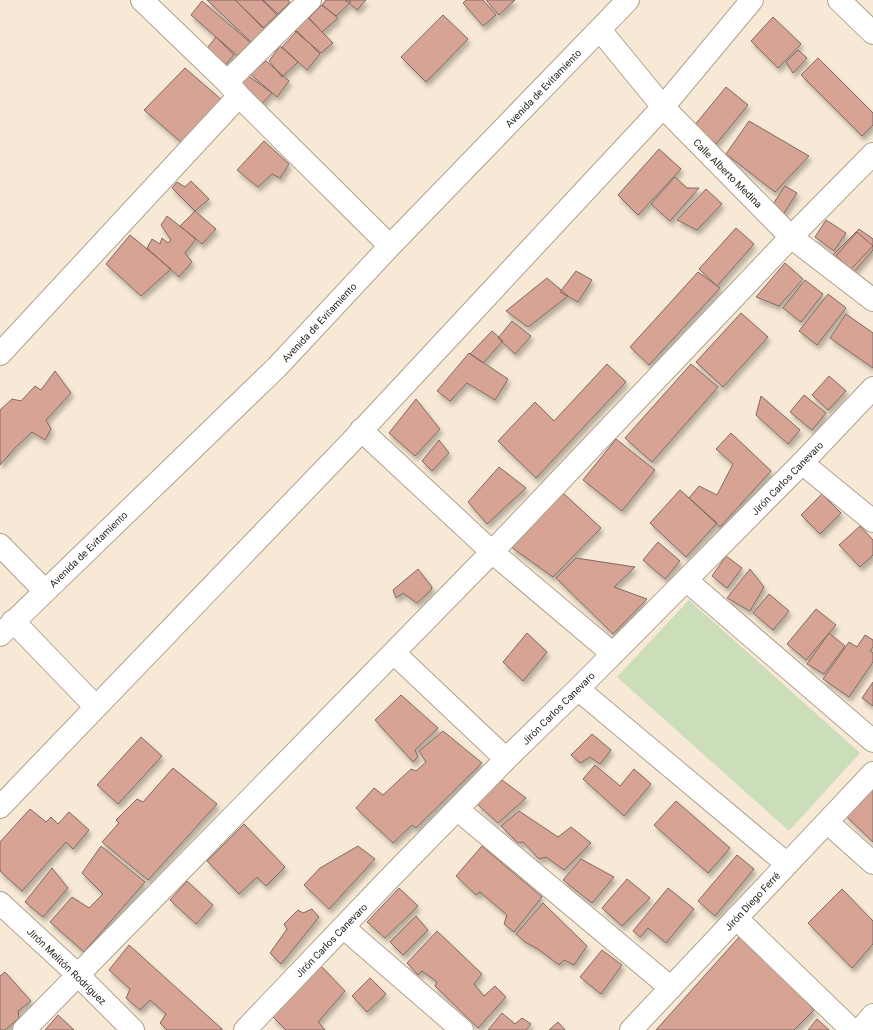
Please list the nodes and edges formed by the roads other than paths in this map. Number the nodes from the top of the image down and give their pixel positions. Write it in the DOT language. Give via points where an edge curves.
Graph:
graph roads {
  1 [pos="142,0"];
  2 [pos="310,0"];
  3 [pos="628,0"];
  4 [pos="752,0"];
  5 [pos="839,0"];
  6 [pos="600,30"];
  7 [pos="873,34"];
  8 [pos="233,89"];
  9 [pos="663,107"];
  10 [pos="873,154"];
  11 [pos="791,237"];
  12 [pos="390,246"];
  13 [pos="873,300"];
  14 [pos="0,354"];
  15 [pos="873,388"];
  16 [pos="361,430"];
  17 [pos="802,463"];
  18 [pos="873,521"];
  19 [pos="0,545"];
  20 [pos="492,552"];
  21 [pos="686,580"];
  22 [pos="45,591"];
  23 [pos="7,628"];
  24 [pos="394,653"];
  25 [pos="613,654"];
  26 [pos="578,689"];
  27 [pos="96,707"];
  28 [pos="873,741"];
  29 [pos="506,759"];
  30 [pos="873,773"];
  31 [pos="0,807"];
  32 [pos="458,810"];
  33 [pos="827,822"];
  34 [pos="787,864"];
  35 [pos="873,864"];
  36 [pos="0,903"];
  37 [pos="736,918"];
  38 [pos="343,927"];
  39 [pos="78,975"];
  40 [pos="671,988"];
  41 [pos="873,1015"];
  42 [pos="24,1030"];
  43 [pos="133,1030"];
  44 [pos="245,1030"];
  45 [pos="462,1030"];
  46 [pos="631,1030"];
  47 [pos="852,1030"];
  48 [pos="860,1030"];
  1 -- 8 [label="street"];
  2 -- 8 [label="street"];
  3 -- 6 [label="street, Avenida de Evitamiento"];
  4 -- 9 [label="street"];
  5 -- 7 [label="street"];
  6 -- 9 [label="street, Calle Alberto Medina"];
  6 -- 12 [label="street, Avenida de Evitamiento"];
  8 -- 12 [label="street"];
  8 -- 14 [label="street"];
  9 -- 11 [label="street, Calle Alberto Medina"];
  9 -- 16 [label="street"];
  10 -- 11 [label="street"];
  11 -- 13 [label="street, Calle Alberto Medina"];
  11 -- 20 [label="street"];
  12 -- 22 [label="street, Avenida de Evitamiento" via="276,367"];
  15 -- 17 [label="street, Jirón Carlos Canevaro"];
  16 -- 20 [label="street"];
  16 -- 27 [label="street"];
  17 -- 18 [label="street"];
  17 -- 21 [label="street, Jirón Carlos Canevaro"];
  19 -- 22 [label="street"];
  20 -- 24 [label="street"];
  20 -- 25 [label="street"];
  21 -- 25 [label="street, Jirón Carlos Canevaro"];
  21 -- 28 [label="street"];
  22 -- 23 [label="street, Avenida de Evitamiento"];
  23 -- 27 [label="street"];
  24 -- 29 [label="street"];
  24 -- 39 [label="street"];
  25 -- 26 [label="street, Jirón Carlos Canevaro"];
  26 -- 29 [label="street, Jirón Carlos Canevaro"];
  26 -- 34 [label="street"];
  27 -- 31 [label="street"];
  29 -- 32 [label="street, Jirón Carlos Canevaro"];
  30 -- 33 [label="street, Jirón Diego Ferré"];
  32 -- 38 [label="street, Jirón Carlos Canevaro"];
  32 -- 40 [label="street"];
  33 -- 34 [label="street, Jirón Diego Ferré"];
  33 -- 35 [label="street"];
  34 -- 37 [label="street, Jirón Diego Ferré"];
  36 -- 39 [label="street, Jirón Melitón Rodríguez"];
  37 -- 40 [label="street, Jirón Diego Ferré"];
  37 -- 47 [label="street"];
  38 -- 44 [label="street, Jirón Carlos Canevaro"];
  38 -- 45 [label="street"];
  39 -- 42 [label="street"];
  39 -- 43 [label="street, Jirón Melitón Rodríguez"];
  40 -- 46 [label="street, Jirón Diego Ferré"];
  41 -- 48 [label="street"];
}
